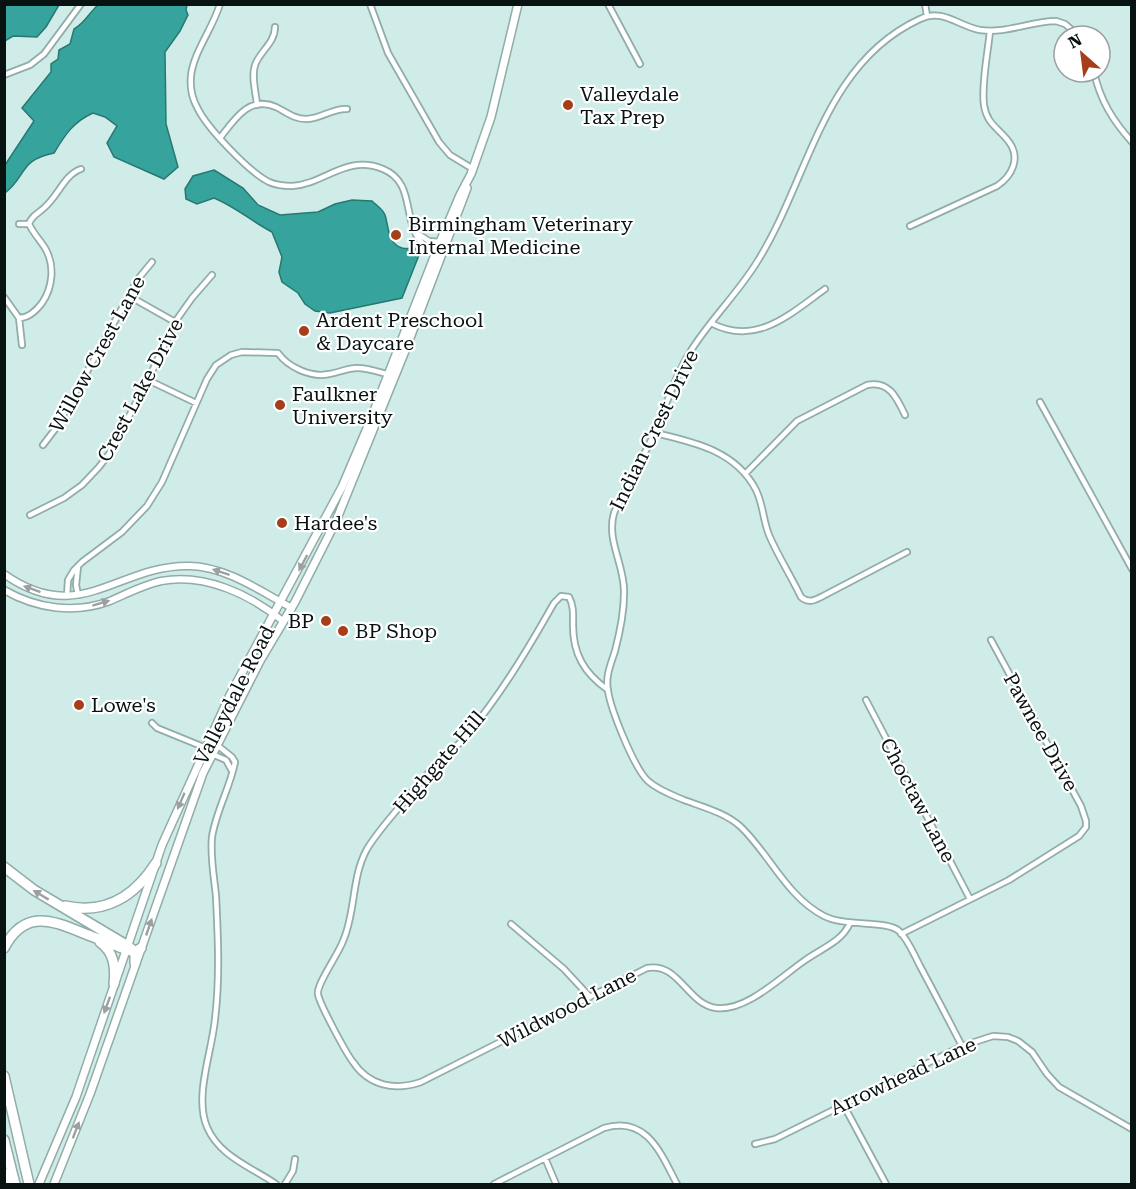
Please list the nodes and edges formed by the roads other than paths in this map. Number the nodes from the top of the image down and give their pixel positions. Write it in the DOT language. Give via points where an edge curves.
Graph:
graph roads {
  1 [pos="81,4"];
  2 [pos="220,4"];
  3 [pos="370,4"];
  4 [pos="518,4"];
  5 [pos="608,4"];
  6 [pos="925,4"];
  7 [pos="927,16"];
  8 [pos="1065,24"];
  9 [pos="275,27"];
  10 [pos="990,31"];
  11 [pos="640,64"];
  12 [pos="4,75"];
  13 [pos="1097,84"];
  14 [pos="257,105"];
  15 [pos="346,109"];
  16 [pos="220,138"];
  17 [pos="1131,142"];
  18 [pos="81,169"];
  19 [pos="473,169"];
  20 [pos="468,183"];
  21 [pos="19,224"];
  22 [pos="29,224"];
  23 [pos="910,226"];
  24 [pos="415,232"];
  25 [pos="440,242"];
  26 [pos="444,249"];
  27 [pos="435,253"];
  28 [pos="152,262"];
  29 [pos="212,275"];
  30 [pos="825,289"];
  31 [pos="129,296"];
  32 [pos="4,297"];
  33 [pos="19,318"];
  34 [pos="175,322"];
  35 [pos="711,323"];
  36 [pos="22,345"];
  37 [pos="391,375"];
  38 [pos="148,380"];
  39 [pos="1040,402"];
  40 [pos="196,403"];
  41 [pos="905,415"];
  42 [pos="655,433"];
  43 [pos="43,445"];
  44 [pos="745,474"];
  45 [pos="30,515"];
  46 [pos="907,552"];
  47 [pos="78,567"];
  48 [pos="1131,569"];
  49 [pos="4,574"];
  50 [pos="4,590"];
  51 [pos="72,595"];
  52 [pos="281,602"];
  53 [pos="292,608"];
  54 [pos="73,609"];
  55 [pos="274,614"];
  56 [pos="283,621"];
  57 [pos="991,640"];
  58 [pos="608,690"];
  59 [pos="866,700"];
  60 [pos="152,723"];
  61 [pos="217,745"];
  62 [pos="205,748"];
  63 [pos="212,754"];
  64 [pos="232,772"];
  65 [pos="156,863"];
  66 [pos="4,867"];
  67 [pos="970,899"];
  68 [pos="59,905"];
  69 [pos="850,923"];
  70 [pos="511,924"];
  71 [pos="901,934"];
  72 [pos="96,938"];
  73 [pos="4,948"];
  74 [pos="133,949"];
  75 [pos="135,963"];
  76 [pos="114,984"];
  77 [pos="590,997"];
  78 [pos="342,1043"];
  79 [pos="962,1046"];
  80 [pos="4,1076"];
  81 [pos="843,1104"];
  82 [pos="1131,1129"];
  83 [pos="4,1140"];
  84 [pos="755,1144"];
  85 [pos="546,1158"];
  86 [pos="295,1159"];
  87 [pos="4,1173"];
  88 [pos="8,1185"];
  89 [pos="15,1185"];
  90 [pos="29,1185"];
  91 [pos="39,1185"];
  92 [pos="54,1185"];
  93 [pos="276,1185"];
  94 [pos="285,1185"];
  95 [pos="494,1185"];
  96 [pos="556,1185"];
  97 [pos="677,1185"];
  98 [pos="886,1185"];
  1 -- 12 [label="street" via="44,54 30,65"];
  2 -- 16 [label="street" via="194,61 191,85 197,108"];
  3 -- 19 [label="street" via="388,53 439,142 450,155"];
  4 -- 19 [label="main road, Valleydale Road" via="491,117"];
  5 -- 11 [label="street"];
  6 -- 7 [label="street"];
  7 -- 10 [label="street" via="941,15"];
  7 -- 35 [label="street, Indian Crest Drive" via="877,49 834,100 762,253"];
  8 -- 10 [label="street" via="1056,21"];
  9 -- 14 [label="street" via="274,37 254,69"];
  10 -- 23 [label="street" via="984,104 989,120 1010,144 1013,168 997,186"];
  13 -- 17 [label="street" via="1107,110"];
  14 -- 15 [label="street" via="272,106 305,119"];
  14 -- 16 [label="street" via="240,112"];
  16 -- 24 [label="street" via="263,178 283,185 302,183 350,166 384,169 403,186"];
  18 -- 22 [label="street" via="71,174"];
  19 -- 20 [label="main road, Valleydale Road"];
  20 -- 25 [label="main road, Valleydale Road"];
  20 -- 26 [label="main road, Valleydale Road"];
  21 -- 22 [label="street"];
  22 -- 33 [label="street" via="47,252 51,277 38,308"];
  24 -- 25 [label="street" via="429,241"];
  24 -- 27 [label="street" via="423,245"];
  25 -- 26 [label="street"];
  25 -- 27 [label="main road, Valleydale Road"];
  26 -- 27 [label="street"];
  26 -- 37 [label="main road, Valleydale Road"];
  27 -- 37 [label="main road, Valleydale Road"];
  28 -- 31 [label="street, Willow Crest Lane"];
  29 -- 34 [label="street, Crest Lake Drive"];
  30 -- 35 [label="street" via="784,318 755,331 733,332"];
  31 -- 34 [label="street"];
  31 -- 43 [label="street, Willow Crest Lane"];
  32 -- 33 [label="street"];
  33 -- 36 [label="street"];
  34 -- 38 [label="street, Crest Lake Drive"];
  35 -- 42 [label="street, Indian Crest Drive" via="678,374"];
  37 -- 40 [label="street" via="356,368 313,374 290,365 278,353 242,352 213,369"];
  37 -- 52 [label="main road, Valleydale Road, one-way" via="342,487"];
  37 -- 53 [label="main road, Valleydale Road" via="347,497"];
  38 -- 40 [label="street"];
  38 -- 45 [label="street, Crest Lake Drive" via="109,454 93,475 64,498"];
  39 -- 48 [label="street"];
  40 -- 47 [label="street" via="162,482 147,506"];
  41 -- 44 [label="street" via="891,390 867,385 797,422"];
  42 -- 44 [label="street" via="704,446 730,460"];
  42 -- 58 [label="street, Indian Crest Drive" via="612,517 612,538 624,592 607,677"];
  44 -- 46 [label="street" via="756,492 775,547 806,600 823,596"];
  47 -- 51 [label="street"];
  47 -- 51 [label="street" via="68,580"];
  51 -- 49 [label="street, one-way" via="36,591"];
  50 -- 54 [label="street" via="33,603"];
  52 -- 51 [label="street, one-way" via="230,575 191,566 158,569 101,590"];
  51 -- 54 [label="street"];
  52 -- 53 [label="street"];
  52 -- 55 [label="main road, Valleydale Road"];
  53 -- 56 [label="main road, Valleydale Road"];
  54 -- 55 [label="street, one-way" via="103,603 159,582 183,579 225,587"];
  55 -- 56 [label="street"];
  55 -- 62 [label="main road, Valleydale Road"];
  56 -- 61 [label="main road, Valleydale Road"];
  57 -- 67 [label="street, Pawnee Drive" via="1081,806 1086,825 1079,836 1044,859"];
  58 -- 69 [label="street, Indian Crest Drive" via="646,780 663,791 730,818 805,903 828,918"];
  58 -- 78 [label="street, Highgate Hill" via="580,662 574,645 573,606 567,596 561,596 471,729 420,782 366,852 356,879 345,938 318,988 318,997"];
  59 -- 67 [label="street, Choctaw Lane"];
  60 -- 62 [label="street"];
  61 -- 62 [label="street"];
  61 -- 63 [label="main road, Valleydale Road"];
  61 -- 64 [label="street" via="234,759"];
  62 -- 63 [label="street"];
  62 -- 65 [label="main road, Valleydale Road, one-way"];
  63 -- 64 [label="street" via="226,760"];
  74 -- 63 [label="main road, Valleydale Road, one-way"];
  64 -- 93 [label="street" via="212,838 217,1001 202,1104 206,1124 219,1146"];
  65 -- 68 [label="highway" via="141,884 115,903 85,909"];
  65 -- 74 [label="main road, Valleydale Road"];
  68 -- 66 [label="highway, one-way"];
  67 -- 71 [label="street"];
  68 -- 74 [label="highway"];
  69 -- 71 [label="street, Indian Crest Drive" via="886,925"];
  69 -- 77 [label="street, Wildwood Lane" via="842,936 771,987 731,1007 704,1004 659,967 643,970"];
  70 -- 77 [label="street"];
  71 -- 79 [label="street"];
  72 -- 73 [label="highway" via="47,920 23,927"];
  72 -- 74 [label="highway"];
  72 -- 76 [label="highway" via="114,960"];
  74 -- 75 [label="highway"];
  74 -- 76 [label="main road, Valleydale Road"];
  92 -- 75 [label="main road, one-way"];
  76 -- 91 [label="main road, Valleydale Road, one-way" via="76,1097"];
  77 -- 78 [label="street, Wildwood Lane" via="408,1086 384,1085 369,1078 352,1062"];
  79 -- 81 [label="street, Arrowhead Lane"];
  79 -- 82 [label="street, Arrowhead Lane" via="993,1036 1018,1041 1032,1052 1059,1087"];
  80 -- 90 [label="highway"];
  81 -- 84 [label="street, Arrowhead Lane" via="775,1139"];
  81 -- 98 [label="street"];
  83 -- 89 [label="highway"];
  85 -- 95 [label="street"];
  85 -- 96 [label="street"];
  85 -- 97 [label="street" via="604,1128 630,1127 644,1132 656,1144"];
  86 -- 94 [label="street"];
  87 -- 88 [label="highway"];
}
